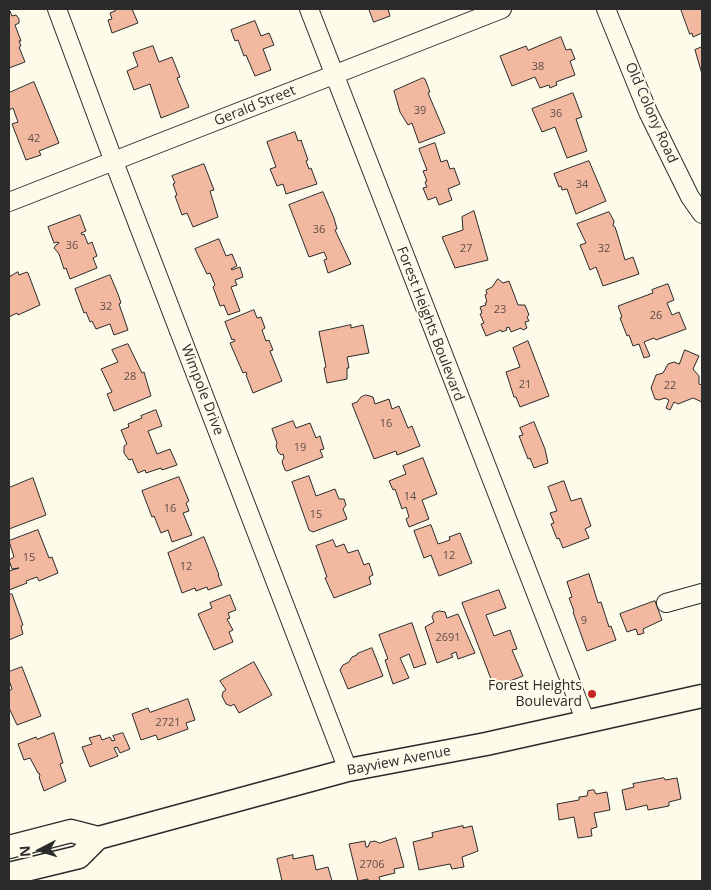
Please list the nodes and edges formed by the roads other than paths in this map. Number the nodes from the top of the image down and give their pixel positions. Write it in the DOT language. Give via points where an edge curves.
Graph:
graph roads {
  1 [pos="58,9"];
  2 [pos="308,9"];
  3 [pos="502,9"];
  4 [pos="606,9"];
  5 [pos="333,75"];
  6 [pos="114,162"];
  7 [pos="9,202"];
  8 [pos="702,214"];
  9 [pos="702,593"];
  10 [pos="666,603"];
  11 [pos="702,696"];
  12 [pos="586,722"];
  13 [pos="348,770"];
  14 [pos="98,838"];
  15 [pos="9,848"];
  16 [pos="9,874"];
  1 -- 6 [label="street, Wimpole Drive"];
  2 -- 5 [label="street, Forest Heights Boulevard"];
  3 -- 5 [label="street, Gerald Street"];
  4 -- 8 [label="street, Old Colony Road" via="648,112 690,197"];
  5 -- 6 [label="street, Gerald Street"];
  5 -- 12 [label="street, Forest Heights Boulevard"];
  6 -- 7 [label="street, Gerald Street"];
  6 -- 13 [label="street, Wimpole Drive"];
  9 -- 10 [label="street"];
  11 -- 12 [label="main road, Bayview Avenue"];
  12 -- 13 [label="main road, Bayview Avenue"];
  13 -- 14 [label="main road, Bayview Avenue"];
  14 -- 15 [label="main road, Bayview Avenue" via="71,831"];
  14 -- 16 [label="main road, Bayview Avenue" via="79,857"];
}
